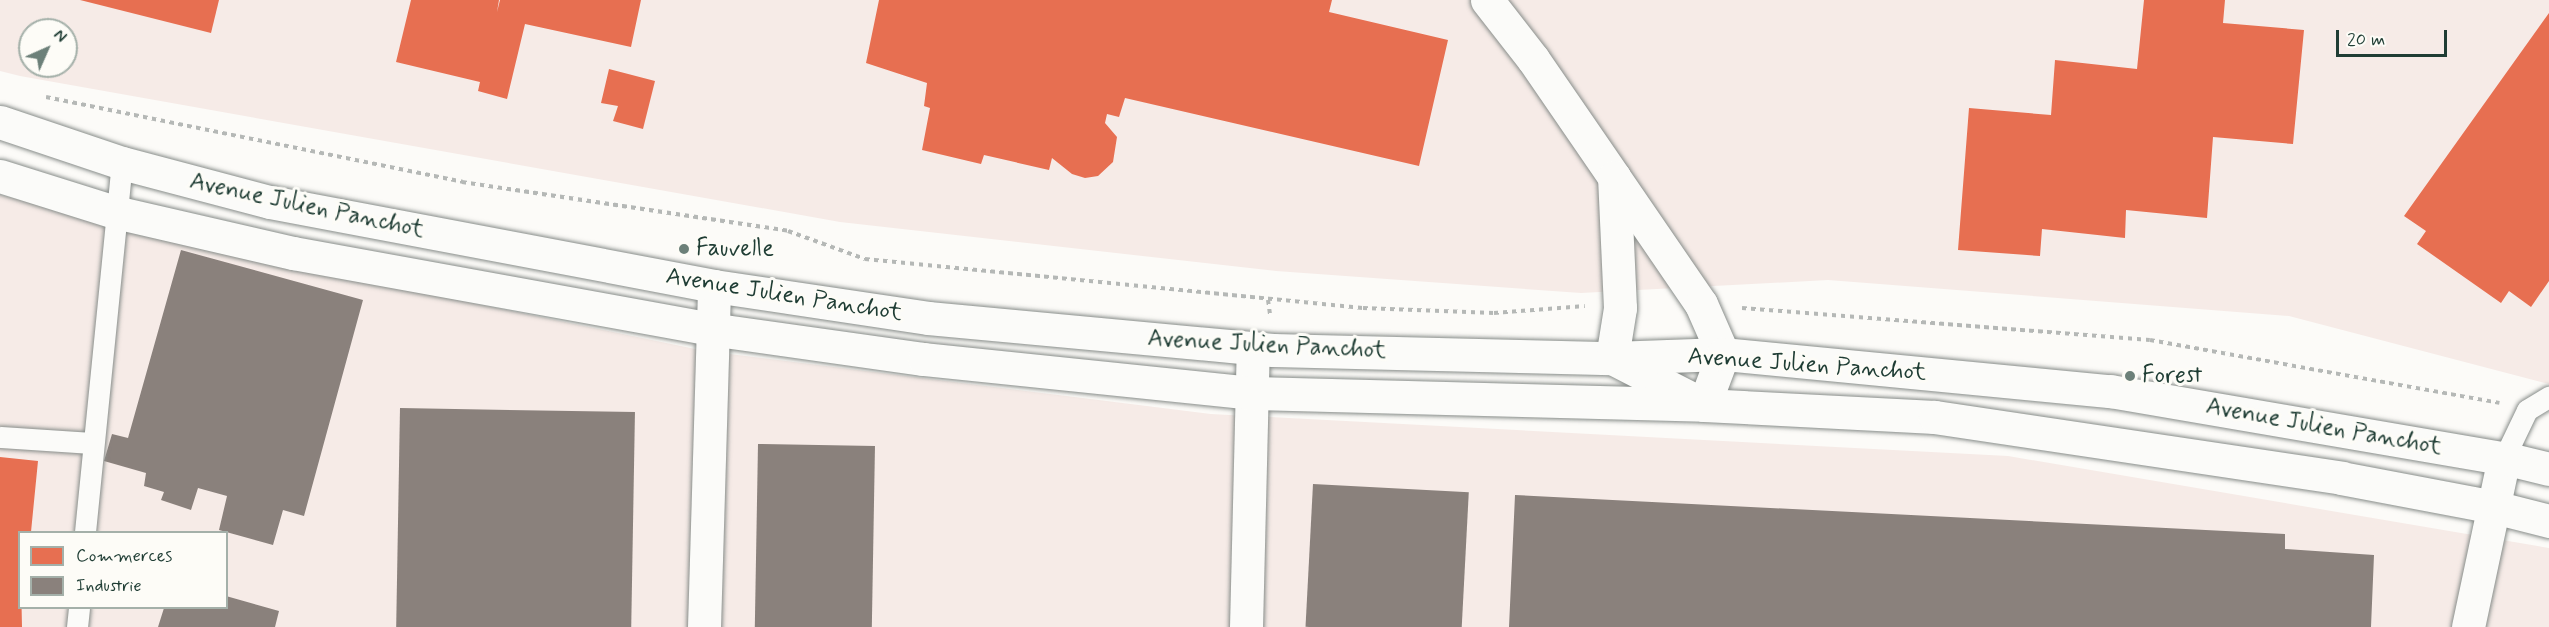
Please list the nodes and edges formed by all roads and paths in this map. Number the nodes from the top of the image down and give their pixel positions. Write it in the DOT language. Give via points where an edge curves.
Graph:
graph roads {
  1 [pos="1487,0"];
  2 [pos="35,95"];
  3 [pos="0,122"];
  4 [pos="34,131"];
  5 [pos="0,135"];
  6 [pos="122,163"];
  7 [pos="0,176"];
  8 [pos="1614,177"];
  9 [pos="115,212"];
  10 [pos="714,286"];
  11 [pos="1589,306"];
  12 [pos="1737,308"];
  13 [pos="710,330"];
  14 [pos="1253,348"];
  15 [pos="1723,354"];
  16 [pos="1612,358"];
  17 [pos="1254,393"];
  18 [pos="2549,397"];
  19 [pos="1704,405"];
  20 [pos="2527,410"];
  21 [pos="0,437"];
  22 [pos="93,443"];
  23 [pos="2504,458"];
  24 [pos="2549,469"];
  25 [pos="2494,507"];
  26 [pos="2549,521"];
  27 [pos="85,531"];
  28 [pos="79,609"];
  29 [pos="77,627"];
  30 [pos="704,627"];
  31 [pos="1246,627"];
  32 [pos="2468,627"];
  1 -- 8 [label="main road"];
  2 -- 11 [label="path" via="462,182 788,231 865,259 1363,308 1494,313"];
  3 -- 4 [label="main road, Avenue Julien Panchot"];
  4 -- 5 [label="lane" via="10,138"];
  4 -- 6 [label="main road, Avenue Julien Panchot"];
  6 -- 9 [label="lane"];
  6 -- 10 [label="main road, Avenue Julien Panchot" via="270,202"];
  7 -- 9 [label="main road, Avenue Julien Panchot"];
  8 -- 15 [label="main road" via="1701,304"];
  8 -- 16 [label="main road" via="1620,308"];
  9 -- 13 [label="main road, Avenue Julien Panchot" via="293,253"];
  9 -- 22 [label="lane"];
  10 -- 13 [label="main road"];
  10 -- 14 [label="main road, Avenue Julien Panchot" via="928,318"];
  12 -- 20 [label="path" via="2150,340 2394,382"];
  13 -- 17 [label="main road, Avenue Julien Panchot" via="924,359"];
  13 -- 30 [label="main road"];
  14 -- 16 [label="main road, Avenue Julien Panchot"];
  14 -- 17 [label="main road"];
  15 -- 16 [label="main road, Avenue Julien Panchot"];
  15 -- 19 [label="main road"];
  15 -- 23 [label="main road, Avenue Julien Panchot" via="2110,391"];
  16 -- 19 [label="main road"];
  17 -- 19 [label="main road, Avenue Julien Panchot"];
  17 -- 31 [label="main road"];
  18 -- 20 [label="lane"];
  19 -- 25 [label="main road, Avenue Julien Panchot" via="1935,417 2341,478"];
  20 -- 23 [label="lane"];
  21 -- 22 [label="lane"];
  22 -- 27 [label="lane"];
  23 -- 24 [label="main road, Avenue Julien Panchot"];
  23 -- 25 [label="main road"];
  25 -- 26 [label="main road, Avenue Julien Panchot"];
  25 -- 32 [label="main road"];
  28 -- 29 [label="lane"];
}
